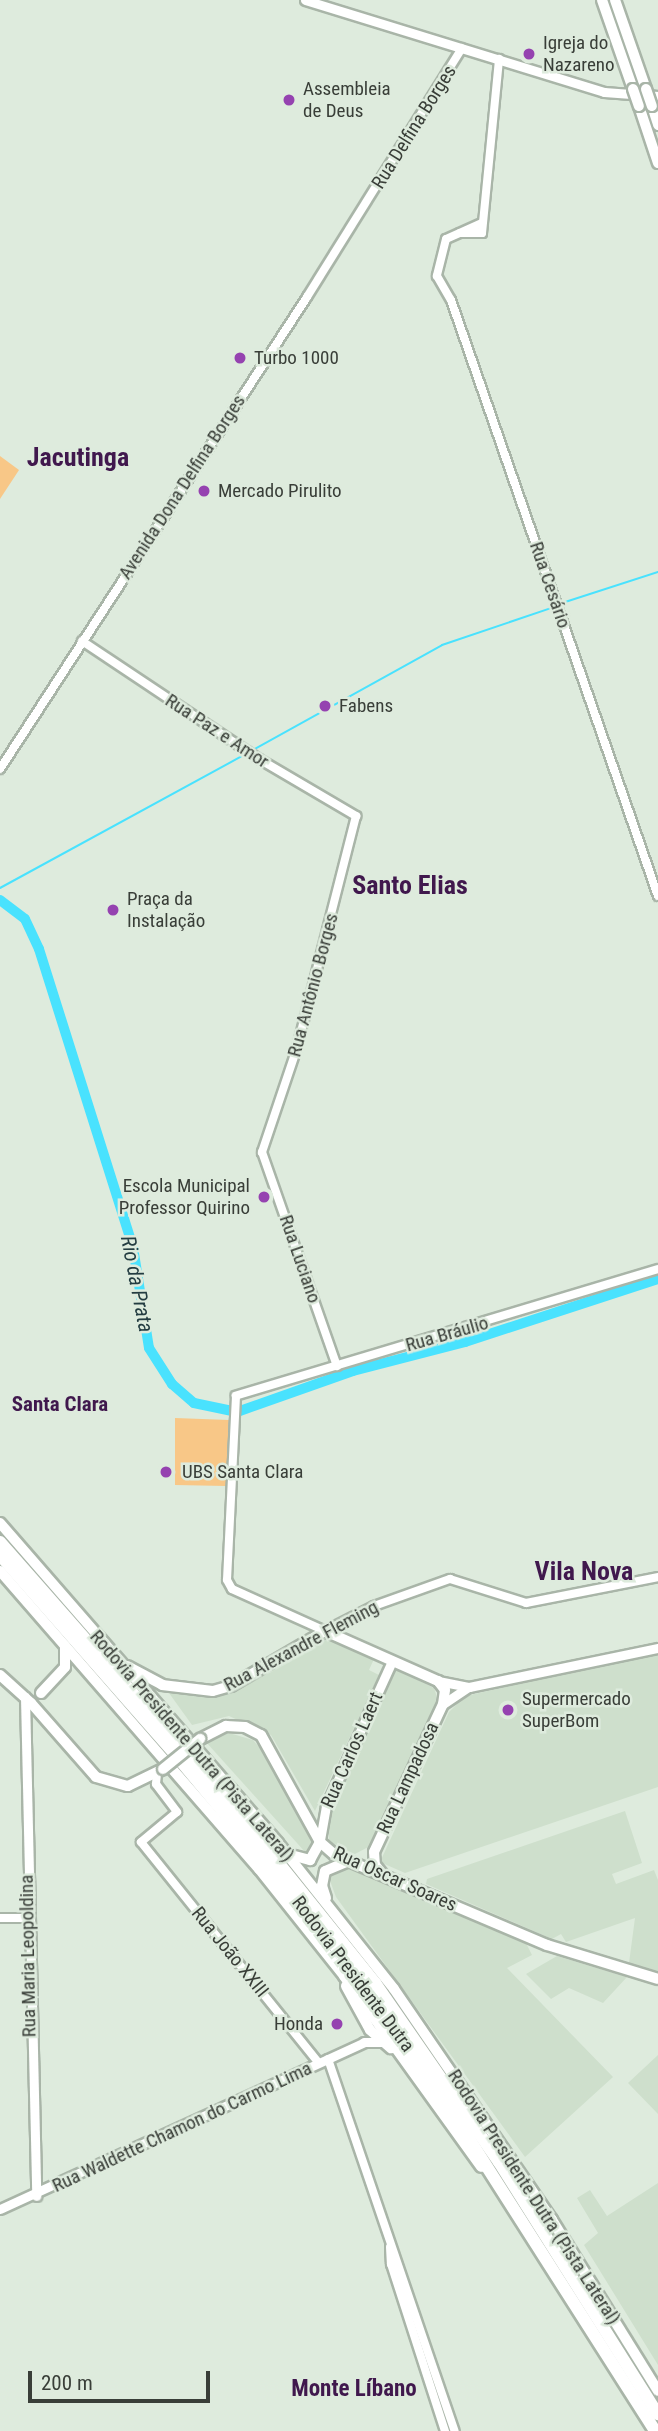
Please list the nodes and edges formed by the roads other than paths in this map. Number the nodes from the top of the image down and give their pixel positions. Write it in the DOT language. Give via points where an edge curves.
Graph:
graph roads {
  1 [pos="305,0"];
  2 [pos="602,0"];
  3 [pos="615,0"];
  4 [pos="462,48"];
  5 [pos="499,59"];
  6 [pos="658,96"];
  7 [pos="658,125"];
  8 [pos="658,163"];
  9 [pos="365,207"];
  10 [pos="482,223"];
  11 [pos="457,233"];
  12 [pos="82,641"];
  13 [pos="0,769"];
  14 [pos="356,816"];
  15 [pos="658,896"];
  16 [pos="262,1152"];
  17 [pos="658,1269"];
  18 [pos="337,1366"];
  19 [pos="0,1523"];
  20 [pos="0,1542"];
  21 [pos="0,1555"];
  22 [pos="0,1571"];
  23 [pos="658,1577"];
  24 [pos="325,1631"];
  25 [pos="65,1646"];
  26 [pos="658,1648"];
  27 [pos="111,1653"];
  28 [pos="392,1661"];
  29 [pos="0,1670"];
  30 [pos="0,1675"];
  31 [pos="438,1681"];
  32 [pos="469,1687"];
  33 [pos="41,1693"];
  34 [pos="443,1704"];
  35 [pos="32,1712"];
  36 [pos="160,1771"];
  37 [pos="320,1842"];
  38 [pos="278,1843"];
  39 [pos="374,1852"];
  40 [pos="349,1861"];
  41 [pos="383,1875"];
  42 [pos="330,1907"];
  43 [pos="0,1918"];
  44 [pos="27,1918"];
  45 [pos="344,1976"];
  46 [pos="658,1979"];
  47 [pos="370,2030"];
  48 [pos="364,2042"];
  49 [pos="383,2042"];
  50 [pos="401,2056"];
  51 [pos="324,2061"];
  52 [pos="36,2196"];
  53 [pos="0,2209"];
  54 [pos="519,2216"];
  55 [pos="390,2247"];
  56 [pos="658,2391"];
  57 [pos="658,2414"];
  58 [pos="445,2431"];
  59 [pos="455,2431"];
  60 [pos="655,2431"];
  1 -- 4 [label="main road"];
  2 -- 8 [label="main road, bridge"];
  3 -- 7 [label="main road, bridge"];
  4 -- 5 [label="main road"];
  4 -- 9 [label="street, Rua Delfina Borges"];
  5 -- 6 [label="main road" via="612,94"];
  5 -- 10 [label="street"];
  9 -- 12 [label="street, Avenida Dona Delfina Borges"];
  10 -- 11 [label="street"];
  10 -- 11 [label="street" via="482,233"];
  11 -- 15 [label="street, Rua Cesário" via="445,241 437,276 451,300"];
  12 -- 13 [label="street, Avenida Dona Delfina Borges"];
  12 -- 14 [label="street, Rua Paz e Amor" via="245,750"];
  14 -- 16 [label="street, Rua Antônio Borges" via="296,1051"];
  16 -- 18 [label="street, Rua Luciano"];
  17 -- 18 [label="street, Rua Bráulio"];
  18 -- 24 [label="street, Rua Bráulio" via="236,1400 235,1419 229,1587"];
  19 -- 27 [label="main road, Rodovia Presidente Dutra (Pista Lateral)"];
  20 -- 57 [label="highway, Rodovia Presidente Dutra" via="240,1815 367,1973 499,2162"];
  21 -- 54 [label="highway, Rodovia Presidente Dutra" via="335,1946 445,2101"];
  22 -- 25 [label="main road, Rodovia Presidente Dutra (Pista Lateral)"];
  23 -- 24 [label="street, Rua Alexandre Fleming" via="528,1603 450,1578 374,1606"];
  24 -- 27 [label="main road, Rua Alexandre Fleming" via="231,1686 213,1691 156,1683"];
  24 -- 28 [label="main road"];
  25 -- 33 [label="main road, Rua Maria Leopoldina" via="64,1669"];
  25 -- 45 [label="main road, Rodovia Presidente Dutra (Pista Lateral)" via="259,1869"];
  26 -- 32 [label="main road"];
  27 -- 38 [label="main road, Rodovia Presidente Dutra (Pista Lateral)"];
  28 -- 31 [label="main road"];
  28 -- 37 [label="main road, Rua Carlos Laert" via="323,1813"];
  29 -- 33 [label="main road" via="29,1692"];
  30 -- 35 [label="main road, Rua Oscar Soares" via="24,1697"];
  31 -- 32 [label="main road"];
  31 -- 34 [label="main road, Rua Lampadosa" via="445,1690"];
  32 -- 34 [label="main road"];
  33 -- 35 [label="main road, Rua Maria Leopoldina"];
  34 -- 39 [label="main road, Rua Lampadosa"];
  35 -- 36 [label="main road, Rua Oscar Soares" via="96,1777 128,1786"];
  35 -- 44 [label="main road, Rua Maria Leopoldina"];
  36 -- 37 [label="main road, Rua Oscar Soares, bridge" via="200,1739 226,1726 244,1727 261,1735"];
  36 -- 51 [label="street, Rua João XXIII" via="156,1783 177,1812 141,1842"];
  37 -- 38 [label="main road" via="317,1854 305,1861"];
  37 -- 40 [label="main road, Rua Oscar Soares"];
  38 -- 42 [label="main road, Rodovia Presidente Dutra (Pista Lateral)"];
  39 -- 40 [label="main road"];
  39 -- 41 [label="main road, Rua Lampadosa" via="375,1865"];
  40 -- 41 [label="main road, Rua Oscar Soares"];
  40 -- 42 [label="main road" via="325,1871 322,1886"];
  41 -- 46 [label="main road, Rua Oscar Soares" via="557,1948"];
  42 -- 56 [label="main road, Rodovia Presidente Dutra (Pista Lateral)" via="480,2109"];
  43 -- 44 [label="street"];
  44 -- 52 [label="main road, Rua Maria Leopoldina"];
  45 -- 47 [label="main road" via="355,2008"];
  45 -- 50 [label="main road, Rodovia Presidente Dutra (Pista Lateral)"];
  47 -- 48 [label="main road"];
  47 -- 49 [label="main road"];
  48 -- 49 [label="main road, Rua Waldette Chamon do Carmo Lima"];
  48 -- 51 [label="main road, Rua Waldette Chamon do Carmo Lima"];
  49 -- 50 [label="main road"];
  50 -- 54 [label="main road, Rodovia Presidente Dutra (Pista Lateral)"];
  51 -- 52 [label="main road, Rua Waldette Chamon do Carmo Lima"];
  51 -- 55 [label="street"];
  52 -- 53 [label="main road, Rua Waldette Chamon do Carmo Lima"];
  54 -- 60 [label="highway, Rodovia Presidente Dutra"];
  55 -- 58 [label="street" via="391,2264"];
  55 -- 59 [label="street" via="401,2263"];
}
